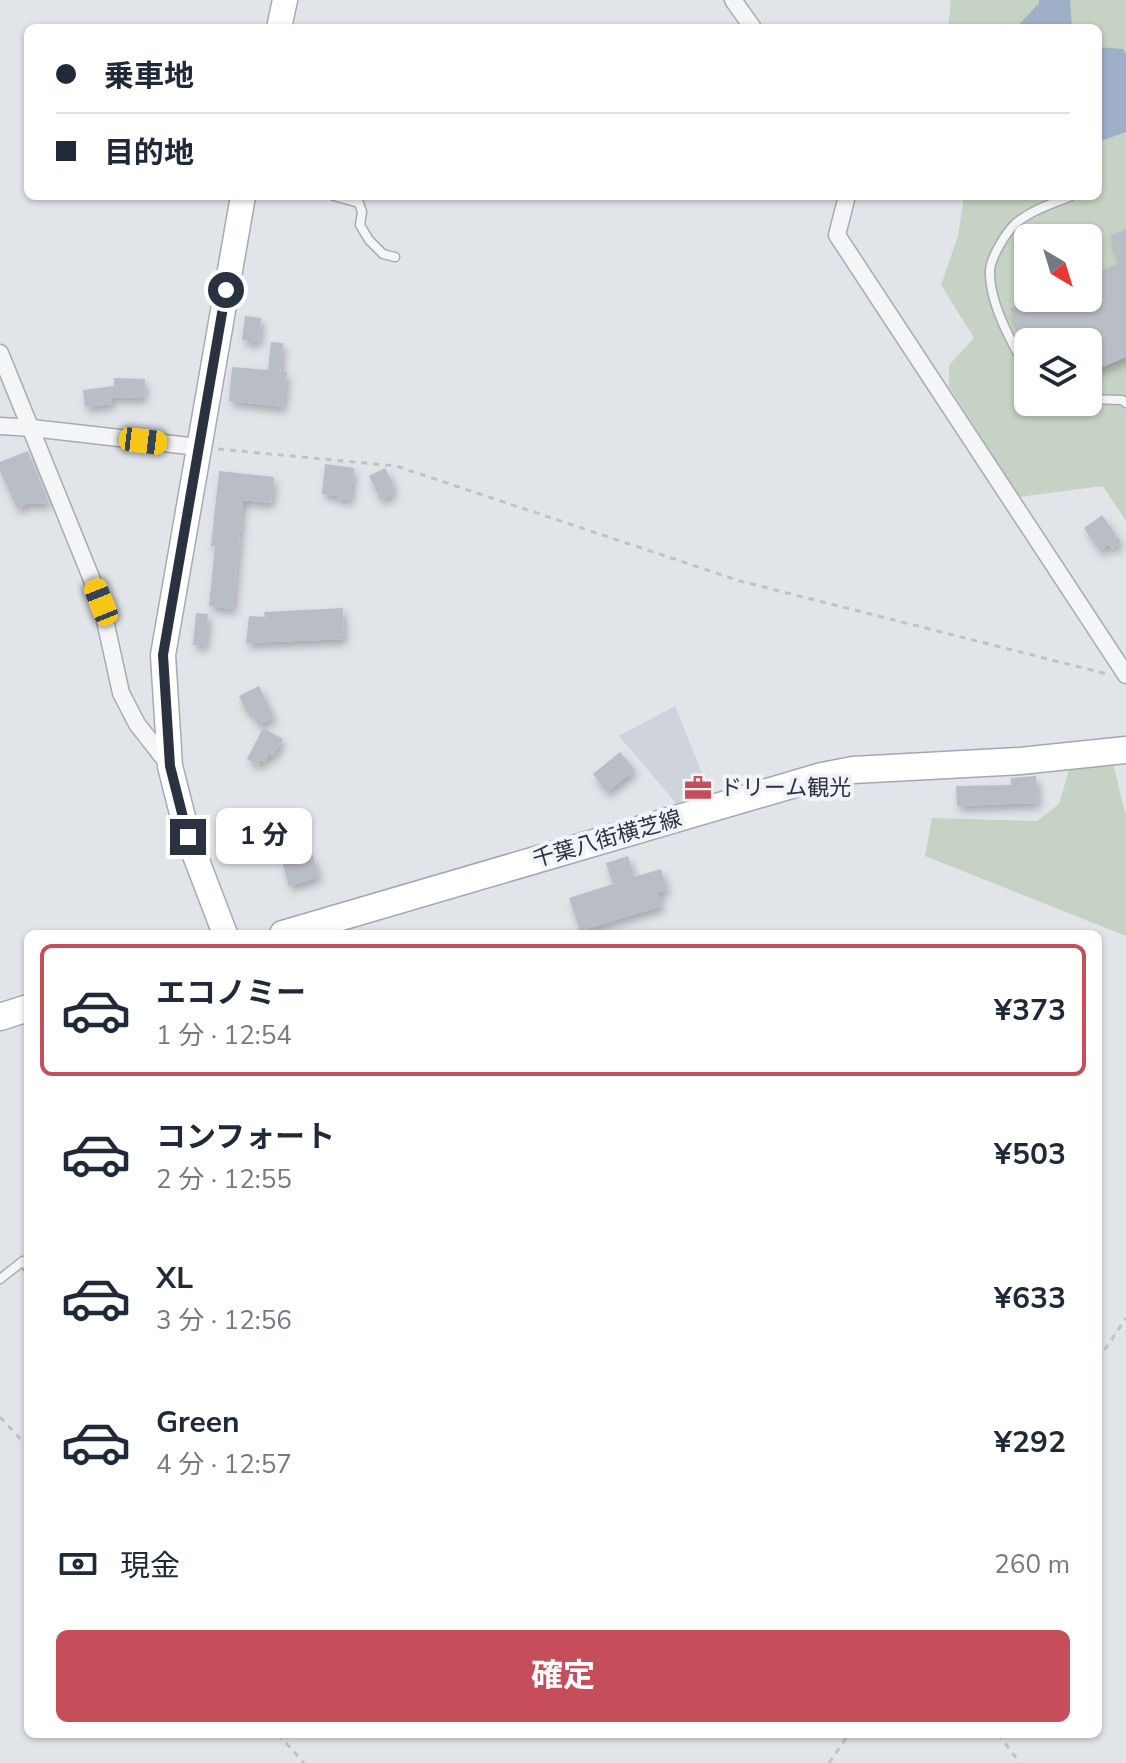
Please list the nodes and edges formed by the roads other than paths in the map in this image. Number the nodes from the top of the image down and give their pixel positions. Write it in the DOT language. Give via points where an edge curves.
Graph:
graph roads {
  1 [pos="285,0"];
  2 [pos="733,0"];
  3 [pos="281,24"];
  4 [pos="750,24"];
  5 [pos="242,200"];
  6 [pos="348,200"];
  7 [pos="846,200"];
  8 [pos="1061,200"];
  9 [pos="395,257"];
  10 [pos="1014,345"];
  11 [pos="0,353"];
  12 [pos="1102,399"];
  13 [pos="1126,403"];
  14 [pos="0,426"];
  15 [pos="32,428"];
  16 [pos="198,447"];
  17 [pos="1118,675"];
  18 [pos="1126,750"];
  19 [pos="170,766"];
  20 [pos="223,930"];
  21 [pos="297,930"];
  22 [pos="24,1009"];
  23 [pos="0,1017"];
  24 [pos="24,1262"];
  25 [pos="0,1279"];
  1 -- 3 [label="street"];
  2 -- 4 [label="street"];
  5 -- 16 [label="street"];
  6 -- 9 [label="lane" via="359,203 360,225 369,240 383,254"];
  7 -- 17 [label="street" via="837,235"];
  8 -- 10 [label="lane" via="1015,224 989,270 993,298"];
  11 -- 15 [label="street"];
  12 -- 13 [label="lane"];
  14 -- 15 [label="street"];
  15 -- 16 [label="street"];
  15 -- 19 [label="street" via="101,602 121,693"];
  16 -- 19 [label="street" via="163,655"];
  18 -- 21 [label="main road, 千葉八街横芝線" via="822,776"];
  19 -- 20 [label="street" via="188,837"];
  22 -- 23 [label="main road"];
  24 -- 25 [label="lane"];
}
